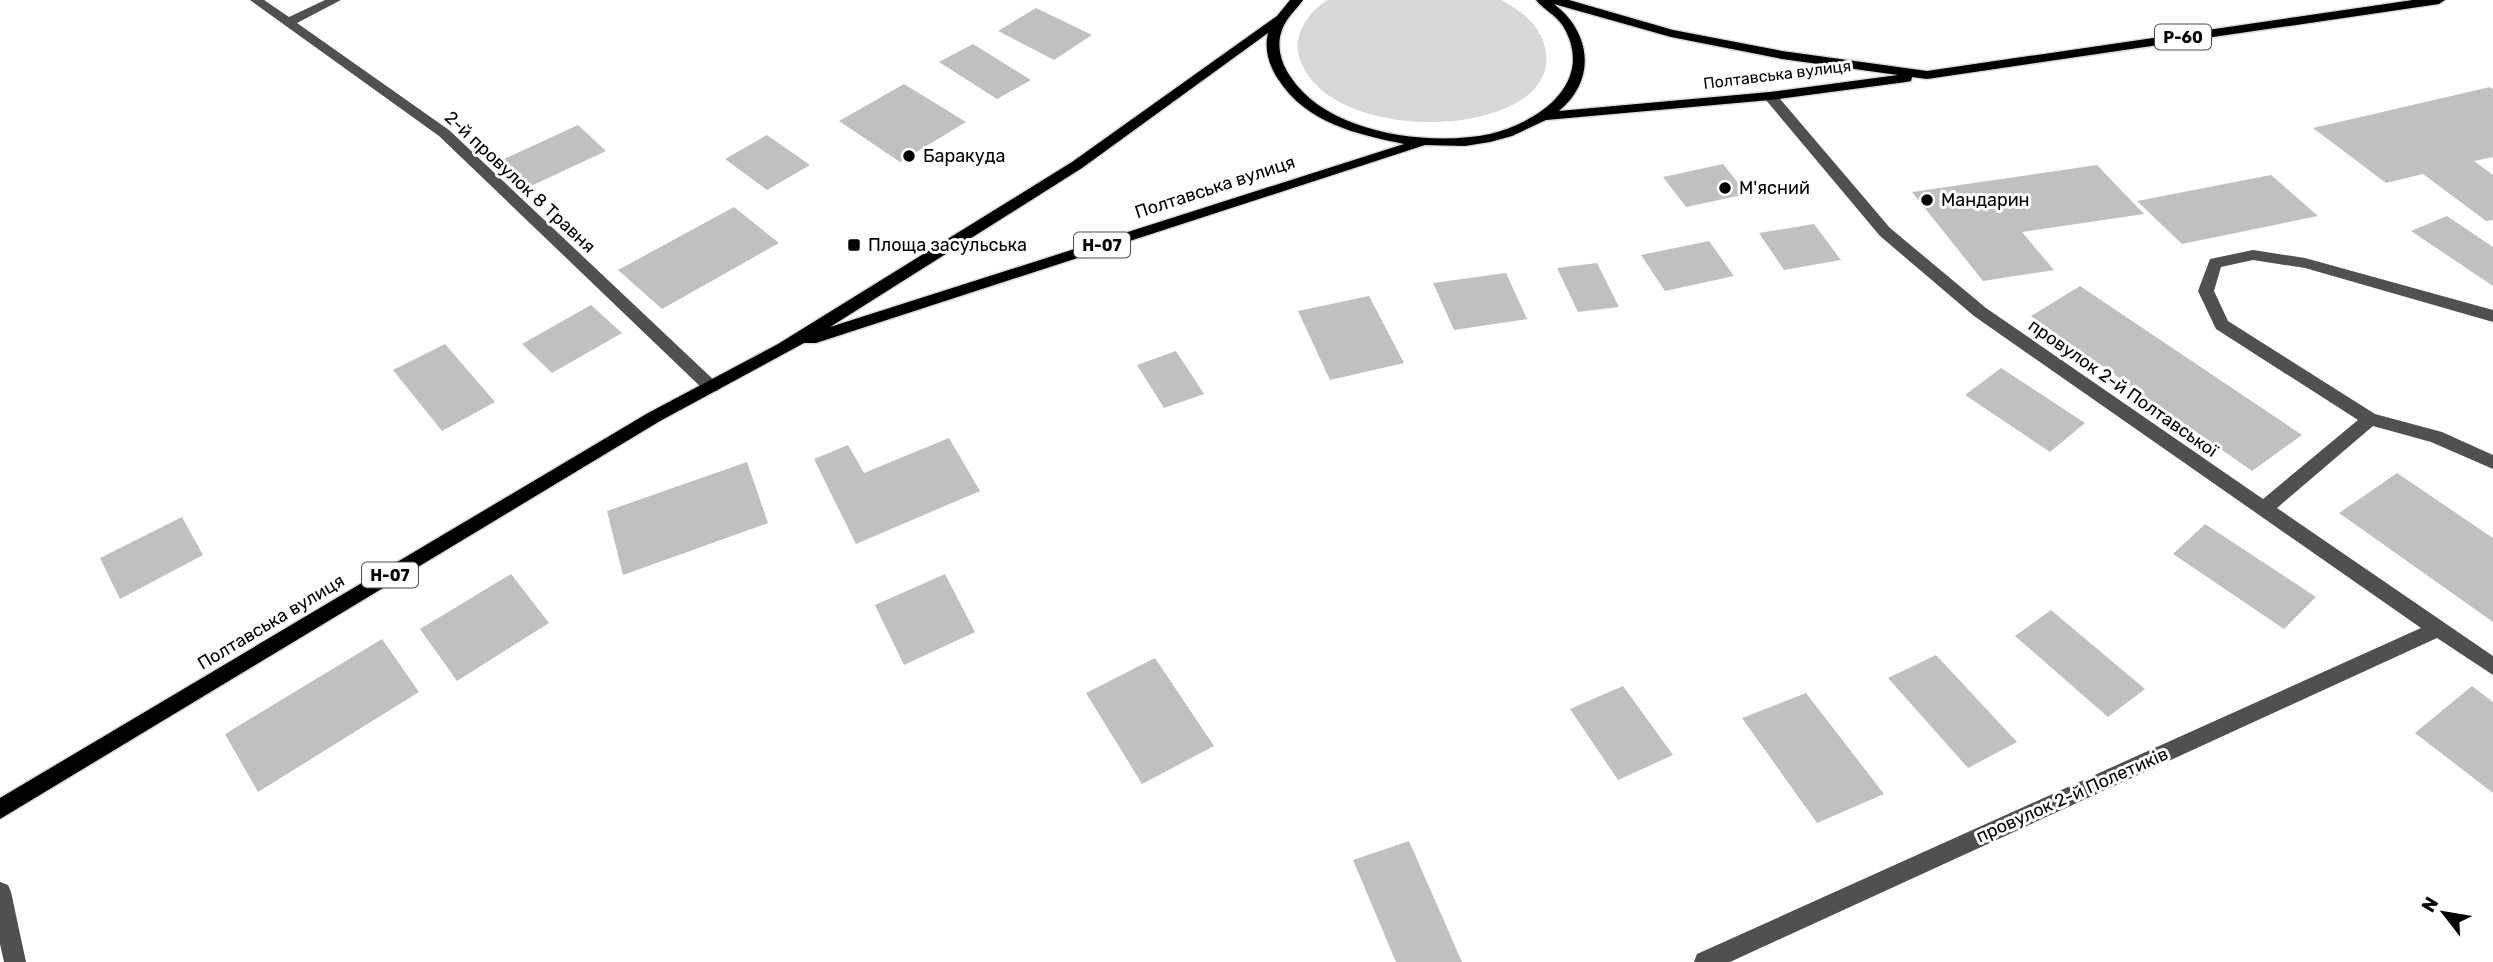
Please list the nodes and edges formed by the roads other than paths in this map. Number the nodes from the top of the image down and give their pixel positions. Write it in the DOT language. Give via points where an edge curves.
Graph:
graph roads {
  1 [pos="256,0"];
  2 [pos="335,0"];
  3 [pos="1297,0"];
  4 [pos="1542,0"];
  5 [pos="1555,0"];
  6 [pos="2439,0"];
  7 [pos="1279,19"];
  8 [pos="287,23"];
  9 [pos="1927,75"];
  10 [pos="1770,96"];
  11 [pos="1547,116"];
  12 [pos="1420,143"];
  13 [pos="2493,316"];
  14 [pos="784,348"];
  15 [pos="711,387"];
  16 [pos="2370,419"];
  17 [pos="2493,462"];
  18 [pos="2263,509"];
  19 [pos="2438,629"];
  20 [pos="2493,667"];
  21 [pos="0,809"];
  22 [pos="0,892"];
  23 [pos="15,962"];
  24 [pos="1705,962"];
  1 -- 8 [label="street, 2-й провулок 8 Травня"];
  2 -- 8 [label="street"];
  3 -- 7 [label="main road, Н-07"];
  4 -- 11 [label="main road, Н-07" via="1567,22 1581,54 1575,87"];
  5 -- 9 [label="main road, Р-60" via="1671,33 1782,55"];
  6 -- 9 [label="main road, Р-60"];
  7 -- 12 [label="main road, Н-07" via="1271,50 1284,82 1315,111 1362,132"];
  7 -- 14 [label="main road, Полтавська вулиця / Н-07" via="1077,165"];
  8 -- 15 [label="street, 2-й провулок 8 Травня" via="444,133"];
  9 -- 10 [label="main road, Полтавська вулиця / Р-60"];
  10 -- 11 [label="main road, Полтавська вулиця / Р-60"];
  10 -- 18 [label="street, провулок 2-й Полтавської" via="1885,232 1970,303"];
  11 -- 12 [label="main road, Н-07" via="1490,138"];
  12 -- 14 [label="main road, Полтавська вулиця / Н-07"];
  13 -- 16 [label="street" via="2305,263 2253,255 2215,263 2206,291 2222,325"];
  14 -- 15 [label="main road, Полтавська вулиця / Н-07"];
  15 -- 21 [label="main road, Полтавська вулиця / Н-07"];
  16 -- 17 [label="street" via="2436,437"];
  16 -- 18 [label="street"];
  18 -- 19 [label="street, провулок 2-й Полтавської"];
  19 -- 20 [label="street, провулок 2-й Полтавської"];
  19 -- 24 [label="street, провулок 2-й Полетиків"];
  22 -- 23 [label="street"];
}
